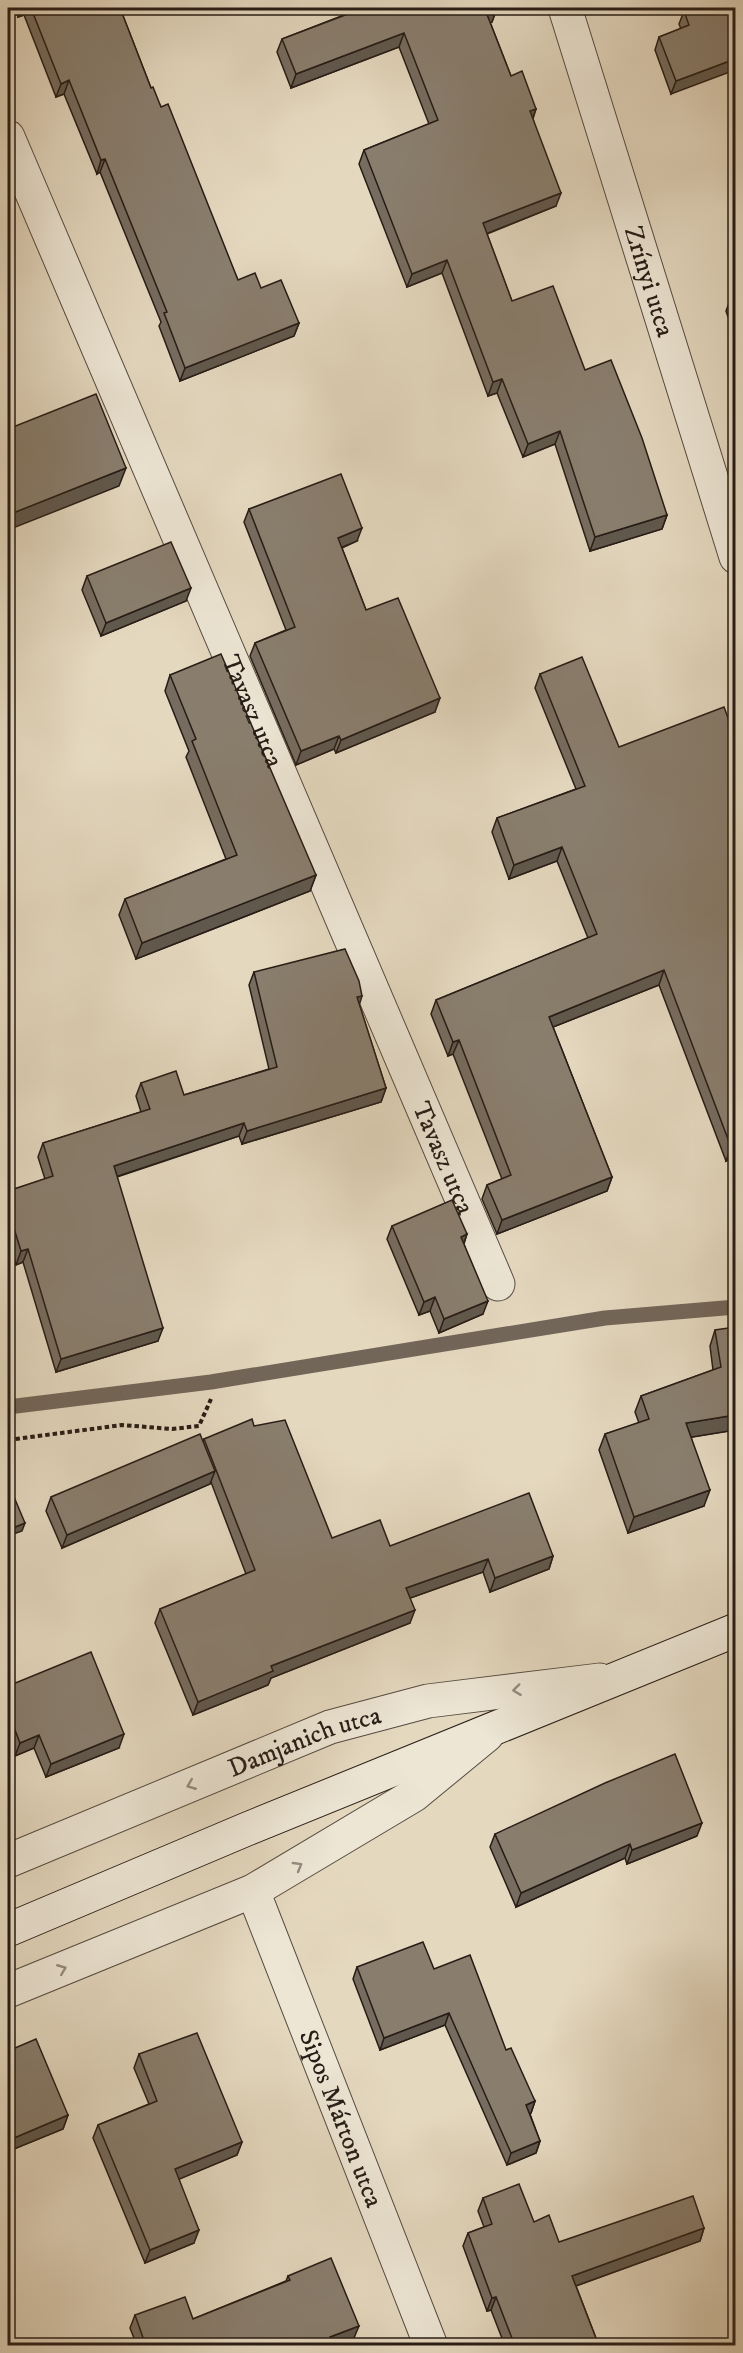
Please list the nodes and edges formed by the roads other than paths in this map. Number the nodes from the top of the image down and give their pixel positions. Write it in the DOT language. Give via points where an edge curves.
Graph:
graph roads {
  1 [pos="565,8"];
  2 [pos="8,137"];
  3 [pos="735,557"];
  4 [pos="498,1284"];
  5 [pos="735,1630"];
  6 [pos="617,1678"];
  7 [pos="495,1729"];
  8 [pos="8,1861"];
  9 [pos="253,1891"];
  10 [pos="8,1930"];
  11 [pos="8,1991"];
  12 [pos="431,2346"];
  1 -- 3 [label="street, Zrínyi utca"];
  2 -- 4 [label="street, Tavasz utca"];
  5 -- 6 [label="street, Damjanich utca"];
  6 -- 7 [label="street, Damjanich utca"];
  6 -- 8 [label="street, Damjanich utca, one-way" via="428,1701 330,1727"];
  9 -- 7 [label="street, Damjanich utca, one-way" via="414,1795"];
  7 -- 10 [label="street, Damjanich utca"];
  11 -- 9 [label="street, Damjanich utca, one-way"];
  9 -- 12 [label="street, Sipos Márton utca"];
}
